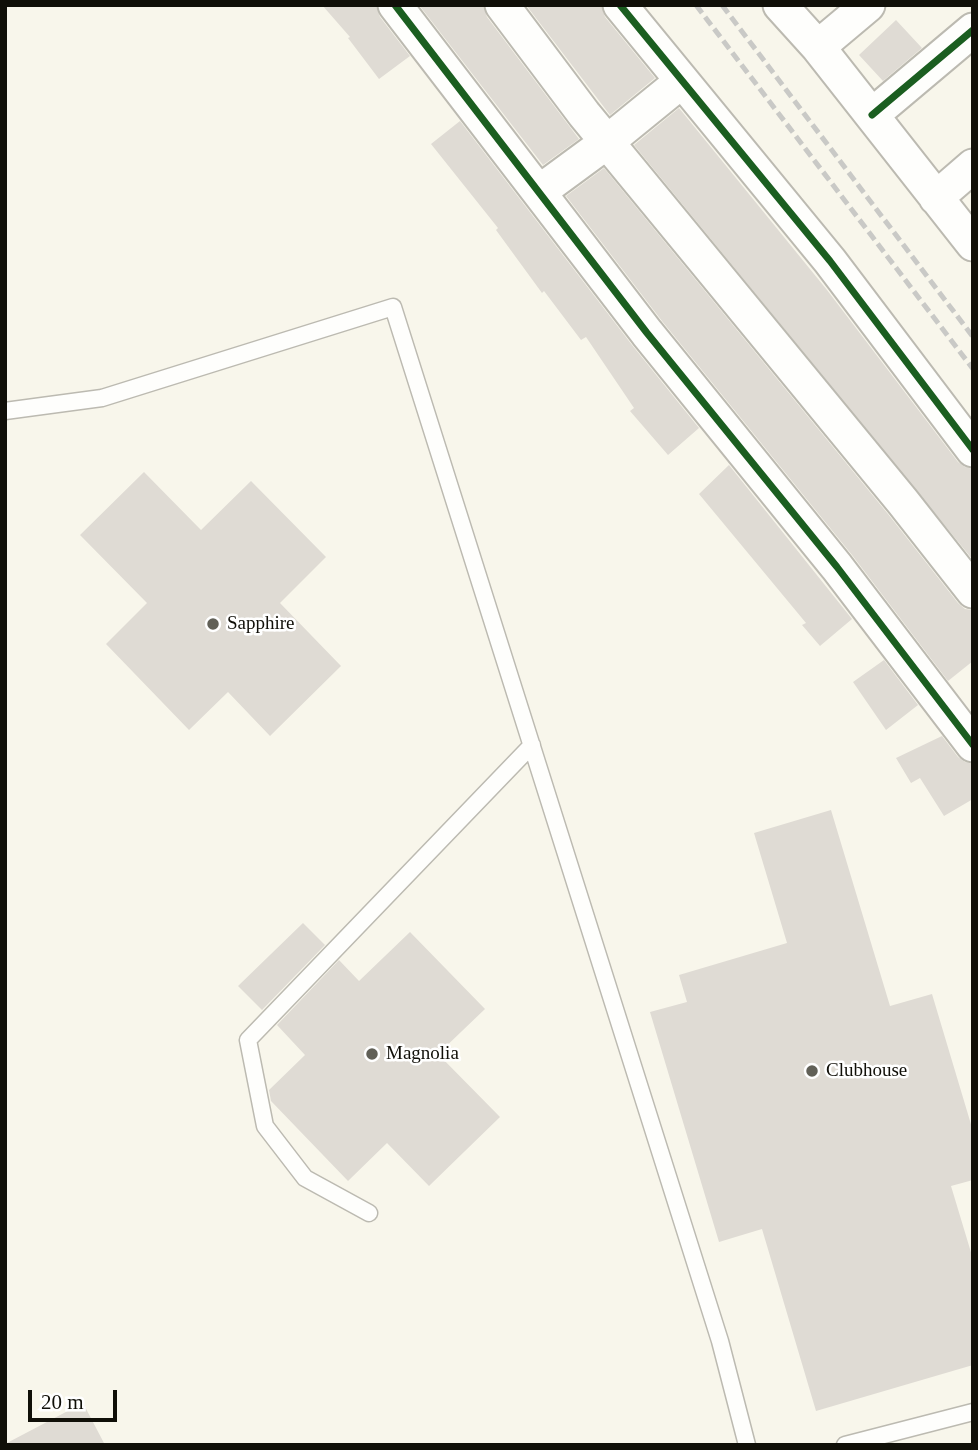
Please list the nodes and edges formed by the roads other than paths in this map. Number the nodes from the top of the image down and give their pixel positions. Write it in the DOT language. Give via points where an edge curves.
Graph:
graph roads {
  1 [pos="395,5"];
  2 [pos="502,5"];
  3 [pos="620,5"];
  4 [pos="780,5"];
  5 [pos="868,5"];
  6 [pos="973,30"];
  7 [pos="818,47"];
  8 [pos="682,81"];
  9 [pos="872,115"];
  10 [pos="607,142"];
  11 [pos="973,166"];
  12 [pos="538,192"];
  13 [pos="936,198"];
  14 [pos="973,244"];
  15 [pos="5,411"];
  16 [pos="973,450"];
  17 [pos="973,592"];
  18 [pos="532,745"];
  19 [pos="973,745"];
  20 [pos="369,1213"];
  21 [pos="973,1412"];
  22 [pos="747,1445"];
  23 [pos="845,1445"];
  1 -- 12 [label="street"];
  2 -- 10 [label="street"];
  3 -- 8 [label="street"];
  4 -- 7 [label="street"];
  5 -- 7 [label="street"];
  6 -- 9 [label="street"];
  7 -- 9 [label="street"];
  8 -- 10 [label="street"];
  8 -- 16 [label="street" via="830,261"];
  9 -- 13 [label="street"];
  10 -- 12 [label="street"];
  10 -- 17 [label="street"];
  11 -- 13 [label="street"];
  12 -- 19 [label="street"];
  13 -- 14 [label="street"];
  15 -- 18 [label="lane" via="102,398 393,307"];
  18 -- 20 [label="lane" via="248,1040 265,1126 305,1178"];
  18 -- 22 [label="lane" via="720,1341"];
  21 -- 23 [label="lane"];
}
